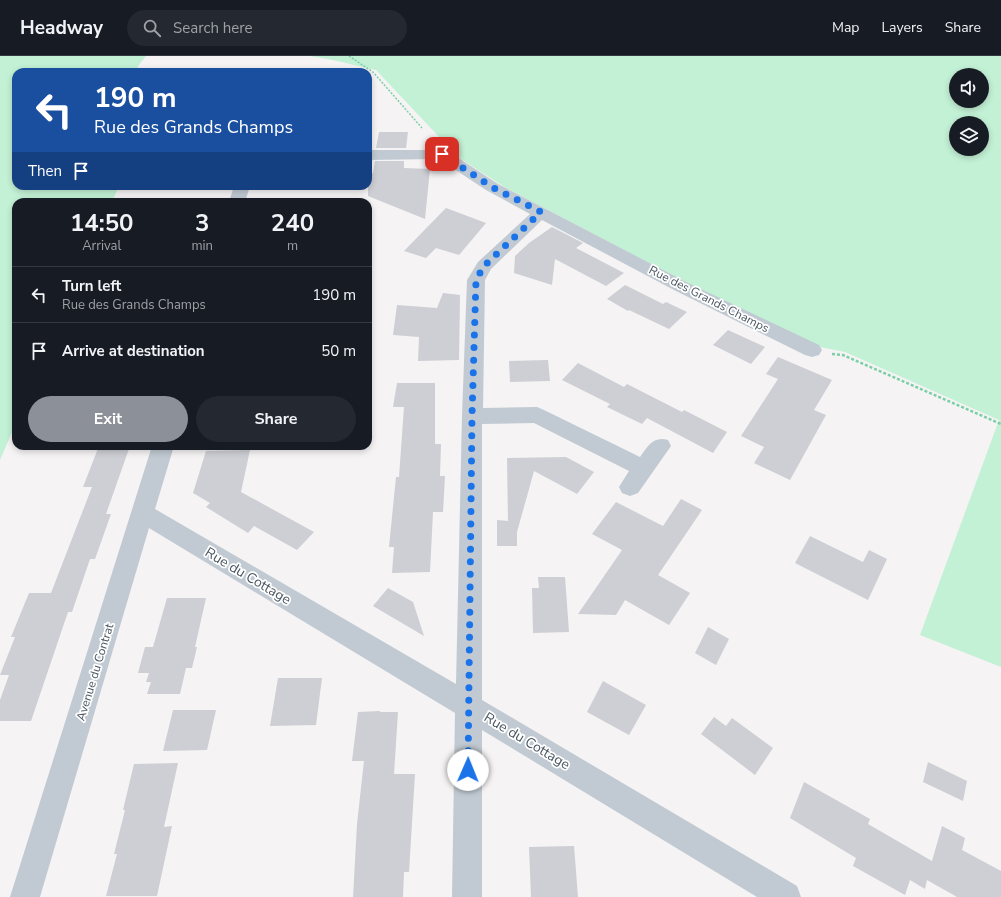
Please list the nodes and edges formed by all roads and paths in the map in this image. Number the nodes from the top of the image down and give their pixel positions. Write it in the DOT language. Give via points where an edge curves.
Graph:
graph roads {
  1 [pos="349,56"];
  2 [pos="367,68"];
  3 [pos="372,71"];
  4 [pos="438,148"];
  5 [pos="372,155"];
  6 [pos="541,212"];
  7 [pos="812,350"];
  8 [pos="472,416"];
  9 [pos="1001,424"];
  10 [pos="660,446"];
  11 [pos="163,450"];
  12 [pos="643,468"];
  13 [pos="630,487"];
  14 [pos="143,513"];
  15 [pos="468,706"];
  16 [pos="25,897"];
  17 [pos="466,897"];
  18 [pos="786,897"];
  1 -- 2 [label="path"];
  3 -- 4 [label="path"];
  4 -- 5 [label="street"];
  4 -- 6 [label="street, Rue des Grands Champs" via="492,187"];
  6 -- 7 [label="street, Rue des Grands Champs" via="680,286"];
  6 -- 8 [label="street" via="484,266 476,280"];
  7 -- 9 [label="path" via="843,356"];
  8 -- 12 [label="street" via="537,415"];
  8 -- 15 [label="street"];
  10 -- 12 [label="street"];
  11 -- 14 [label="street, Avenue du Contrat"];
  12 -- 13 [label="street"];
  14 -- 15 [label="street, Rue du Cottage"];
  14 -- 16 [label="street, Avenue du Contrat"];
  15 -- 17 [label="street"];
  15 -- 18 [label="street, Rue du Cottage"];
}
